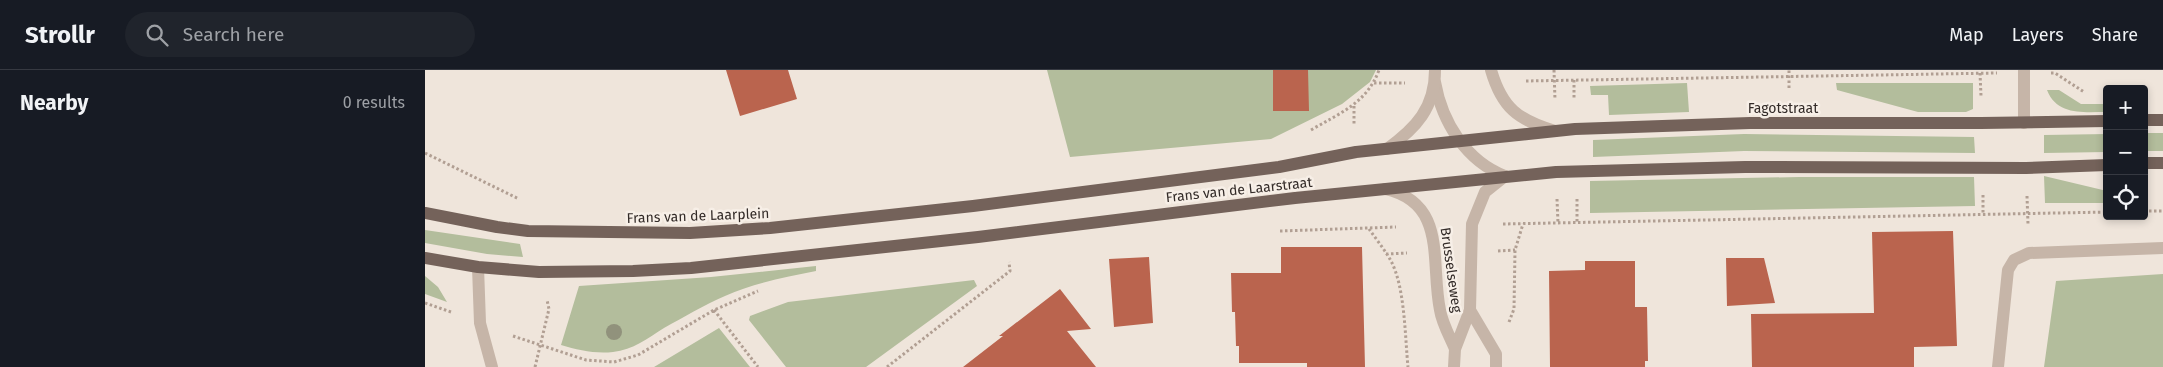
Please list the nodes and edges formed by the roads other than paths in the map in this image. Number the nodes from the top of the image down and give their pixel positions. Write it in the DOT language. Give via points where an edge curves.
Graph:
graph roads {
  1 [pos="1491,70"];
  2 [pos="2023,71"];
  3 [pos="1435,76"];
  4 [pos="2148,120"];
  5 [pos="2163,120"];
  6 [pos="2103,121"];
  7 [pos="2024,123"];
  8 [pos="1555,131"];
  9 [pos="1460,141"];
  10 [pos="1387,149"];
  11 [pos="2163,163"];
  12 [pos="2148,164"];
  13 [pos="2103,165"];
  14 [pos="1505,176"];
  15 [pos="1383,189"];
  16 [pos="973,206"];
  17 [pos="425,213"];
  18 [pos="2163,248"];
  19 [pos="425,258"];
  20 [pos="478,267"];
  21 [pos="1470,310"];
  22 [pos="1455,349"];
  23 [pos="1496,360"];
  24 [pos="492,367"];
  25 [pos="1454,367"];
  26 [pos="1998,367"];
  1 -- 8 [label="street" via="1505,103 1531,124"];
  2 -- 7 [label="street"];
  3 -- 9 [label="street" via="1443,115"];
  3 -- 10 [label="street" via="1431,100 1419,120"];
  4 -- 5 [label="main road"];
  6 -- 7 [label="main road, Fagotstraat"];
  7 -- 8 [label="main road, Fagotstraat" via="1750,123"];
  8 -- 9 [label="main road, Fagotstraat"];
  9 -- 10 [label="main road, Frans van de Laarstraat"];
  9 -- 14 [label="street" via="1479,164"];
  10 -- 16 [label="main road, Frans van de Laarstraat"];
  11 -- 12 [label="main road"];
  13 -- 14 [label="main road" via="1745,167"];
  14 -- 15 [label="main road, Frans van de Laarstraat"];
  14 -- 21 [label="street, Brusselseweg" via="1485,192 1472,224"];
  15 -- 20 [label="main road, Frans van de Laarstraat" via="691,268 539,272"];
  15 -- 22 [label="street, Brusselseweg" via="1410,199 1419,206 1431,226 1440,310"];
  16 -- 17 [label="main road, Frans van de Laarplein" via="771,228 691,233 529,231"];
  18 -- 26 [label="street" via="2029,253 2015,260 2008,270"];
  19 -- 20 [label="main road"];
  20 -- 24 [label="street" via="480,323"];
  21 -- 22 [label="street, Brusselseweg"];
  21 -- 23 [label="street, Brusselseweg"];
  22 -- 25 [label="street, Brusselseweg"];
}
